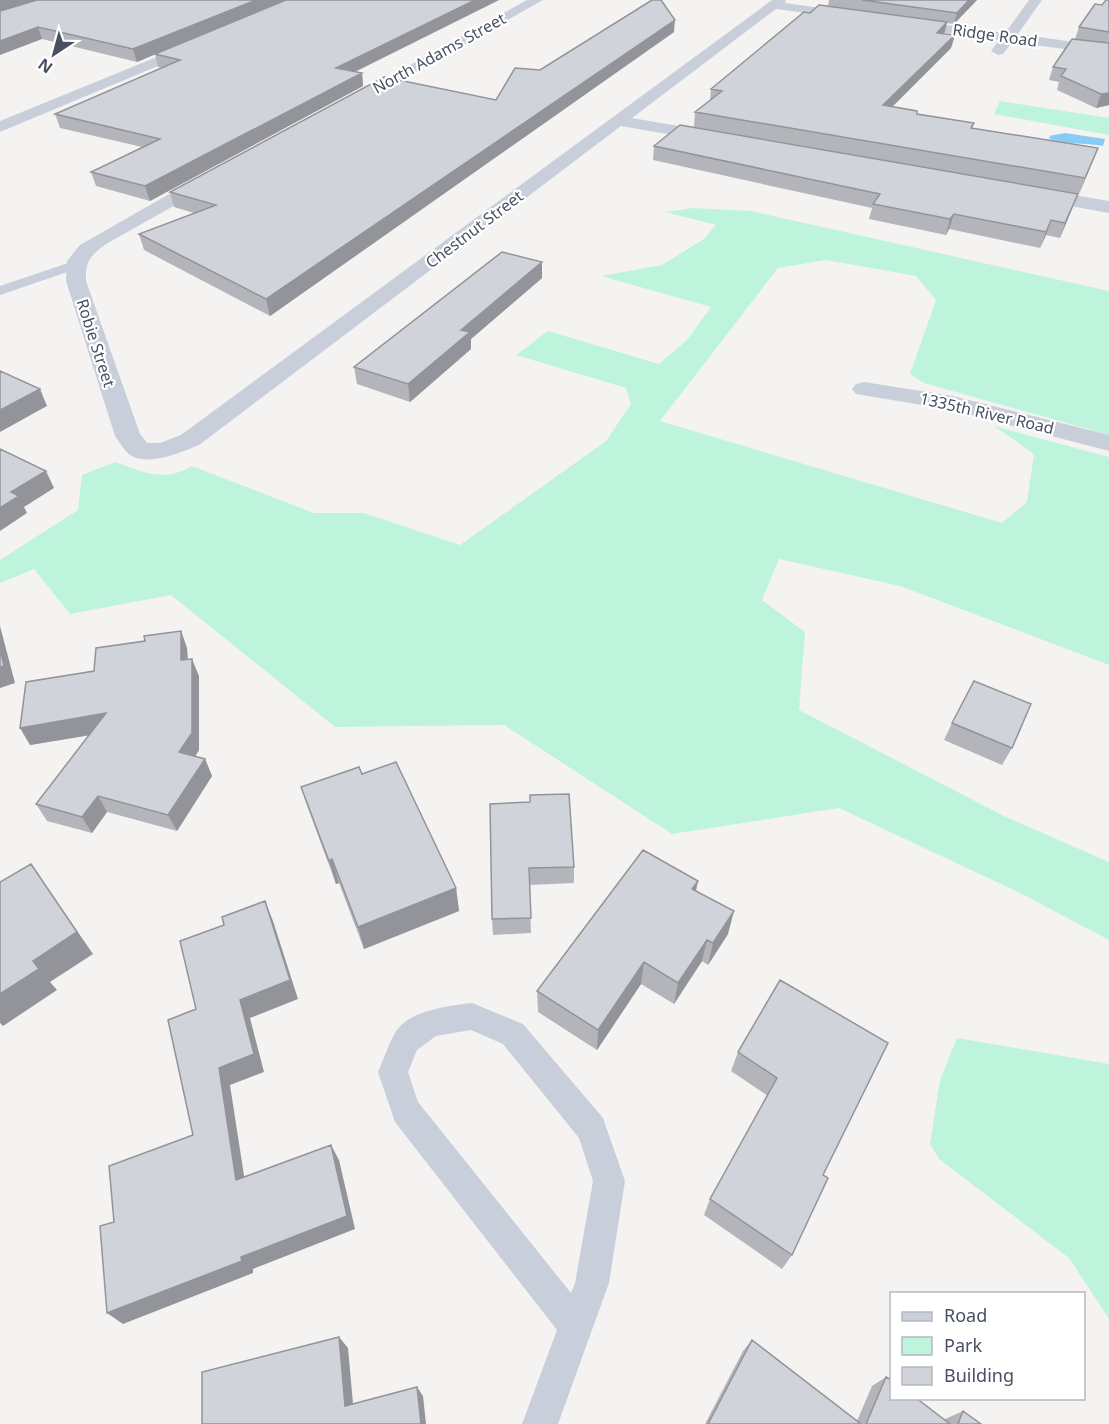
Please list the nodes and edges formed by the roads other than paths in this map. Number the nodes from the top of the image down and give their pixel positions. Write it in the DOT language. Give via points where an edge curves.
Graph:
graph roads {
  1 [pos="537,0"];
  2 [pos="1036,0"];
  3 [pos="777,2"];
  4 [pos="1009,37"];
  5 [pos="206,41"];
  6 [pos="1109,51"];
  7 [pos="993,58"];
  8 [pos="339,108"];
  9 [pos="620,121"];
  10 [pos="0,127"];
  11 [pos="736,141"];
  12 [pos="224,171"];
  13 [pos="1016,191"];
  14 [pos="1109,207"];
  15 [pos="74,265"];
  16 [pos="0,291"];
  17 [pos="864,389"];
  18 [pos="1109,443"];
  19 [pos="163,451"];
  20 [pos="576,1326"];
  21 [pos="540,1424"];
  1 -- 8 [label="street, North Adams Street"];
  2 -- 4 [label="street"];
  3 -- 4 [label="street, Ridge Road"];
  3 -- 9 [label="street, Chestnut Street"];
  4 -- 6 [label="street, Ridge Road"];
  4 -- 7 [label="street"];
  5 -- 10 [label="street"];
  9 -- 11 [label="street"];
  9 -- 19 [label="street, Chestnut Street" via="190,440"];
  12 -- 15 [label="street" via="120,227 82,253"];
  13 -- 14 [label="street"];
  15 -- 16 [label="lane"];
  15 -- 19 [label="street, Robie Street" via="128,436 140,450"];
  17 -- 18 [label="street, 1335th River Road" via="953,403"];
  20 -- 20 [label="lane" via="592,1283 609,1181 592,1129 513,1034 472,1016 430,1023 406,1040 393,1072 406,1111"];
  20 -- 21 [label="lane"];
}
